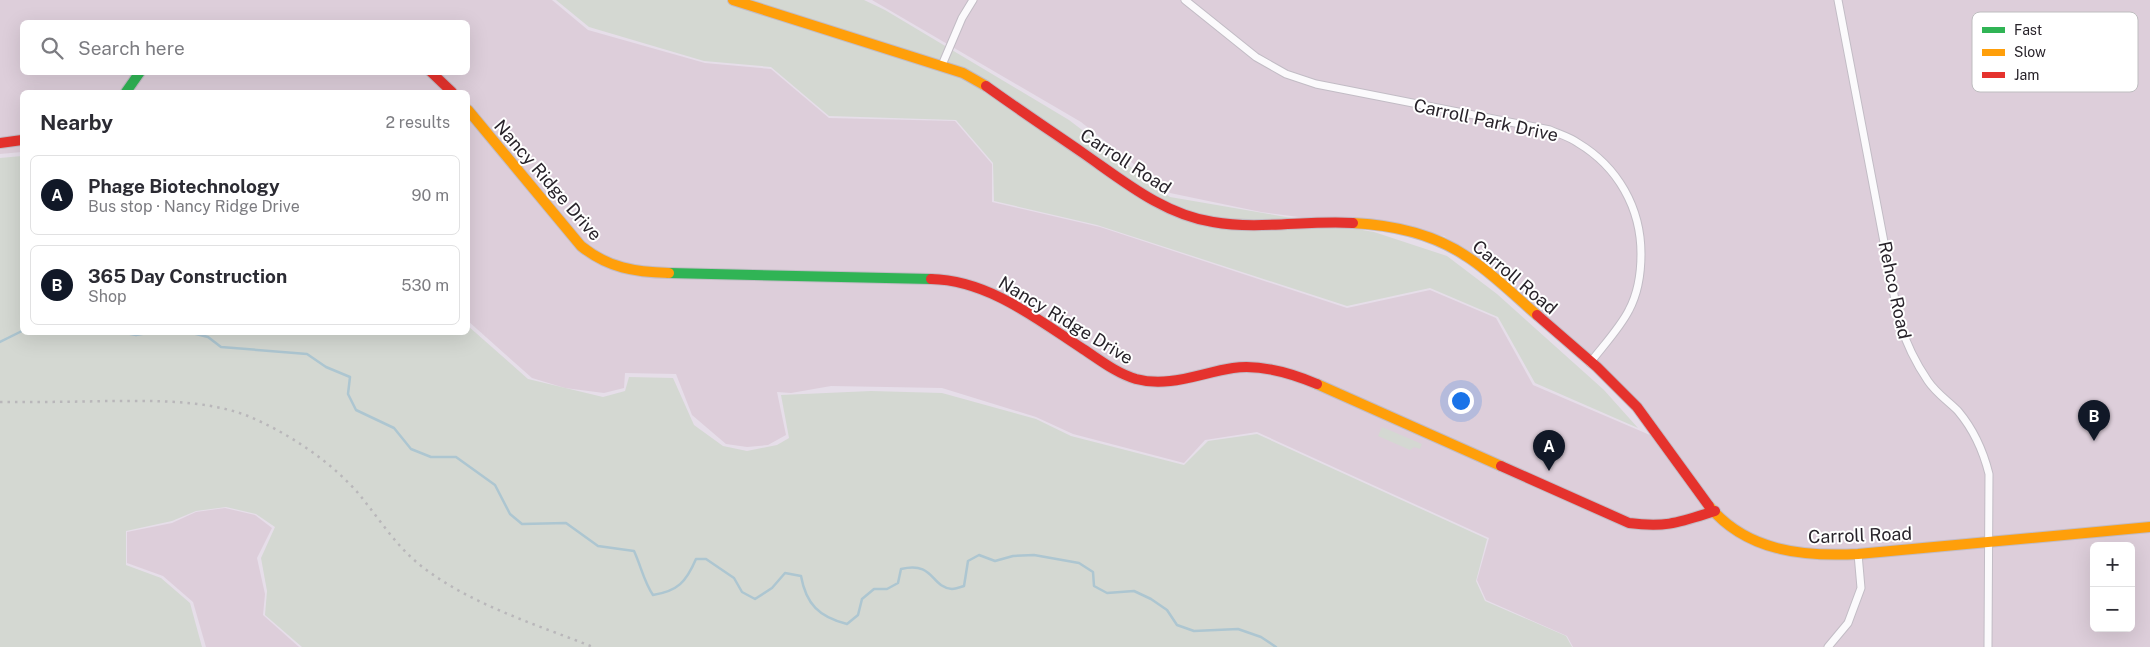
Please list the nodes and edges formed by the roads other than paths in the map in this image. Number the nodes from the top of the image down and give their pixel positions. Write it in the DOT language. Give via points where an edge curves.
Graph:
graph roads {
  1 [pos="733,0"];
  2 [pos="974,0"];
  3 [pos="1185,0"];
  4 [pos="1838,0"];
  5 [pos="942,65"];
  6 [pos="138,75"];
  7 [pos="434,75"];
  8 [pos="127,90"];
  9 [pos="450,90"];
  10 [pos="470,112"];
  11 [pos="20,140"];
  12 [pos="0,143"];
  13 [pos="1590,363"];
  14 [pos="1715,511"];
  15 [pos="2150,527"];
  16 [pos="1990,542"];
  17 [pos="1858,554"];
  18 [pos="1828,647"];
  19 [pos="1988,647"];
  1 -- 5 [label="main road, Carroll Road"];
  2 -- 5 [label="street" via="962,18"];
  3 -- 13 [label="street, Carroll Park Drive" via="1256,58 1286,74 1316,84 1550,130 1578,142 1598,158 1619,180 1635,216 1641,237 1641,276 1629,311"];
  4 -- 16 [label="street, Rehco Road" via="1899,321 1908,348 1928,382 1957,410 1983,451 1989,474"];
  5 -- 13 [label="main road, Carroll Road" via="981,83 1147,197 1193,218 1236,224 1360,222 1420,232 1467,256"];
  6 -- 8 [label="main road"];
  7 -- 9 [label="main road"];
  10 -- 14 [label="main road, Nancy Ridge Drive" via="581,246 613,268 640,272 951,279 997,295 1114,370 1139,380 1169,382 1234,368 1280,371 1629,523 1670,525"];
  11 -- 12 [label="main road"];
  13 -- 14 [label="main road, Carroll Road" via="1637,408"];
  14 -- 17 [label="main road, Carroll Road" via="1743,535 1778,551 1822,556"];
  15 -- 16 [label="main road, Carroll Road"];
  16 -- 17 [label="main road, Carroll Road"];
  16 -- 19 [label="street, Rehco Road"];
  17 -- 18 [label="street" via="1861,588 1848,623"];
}
